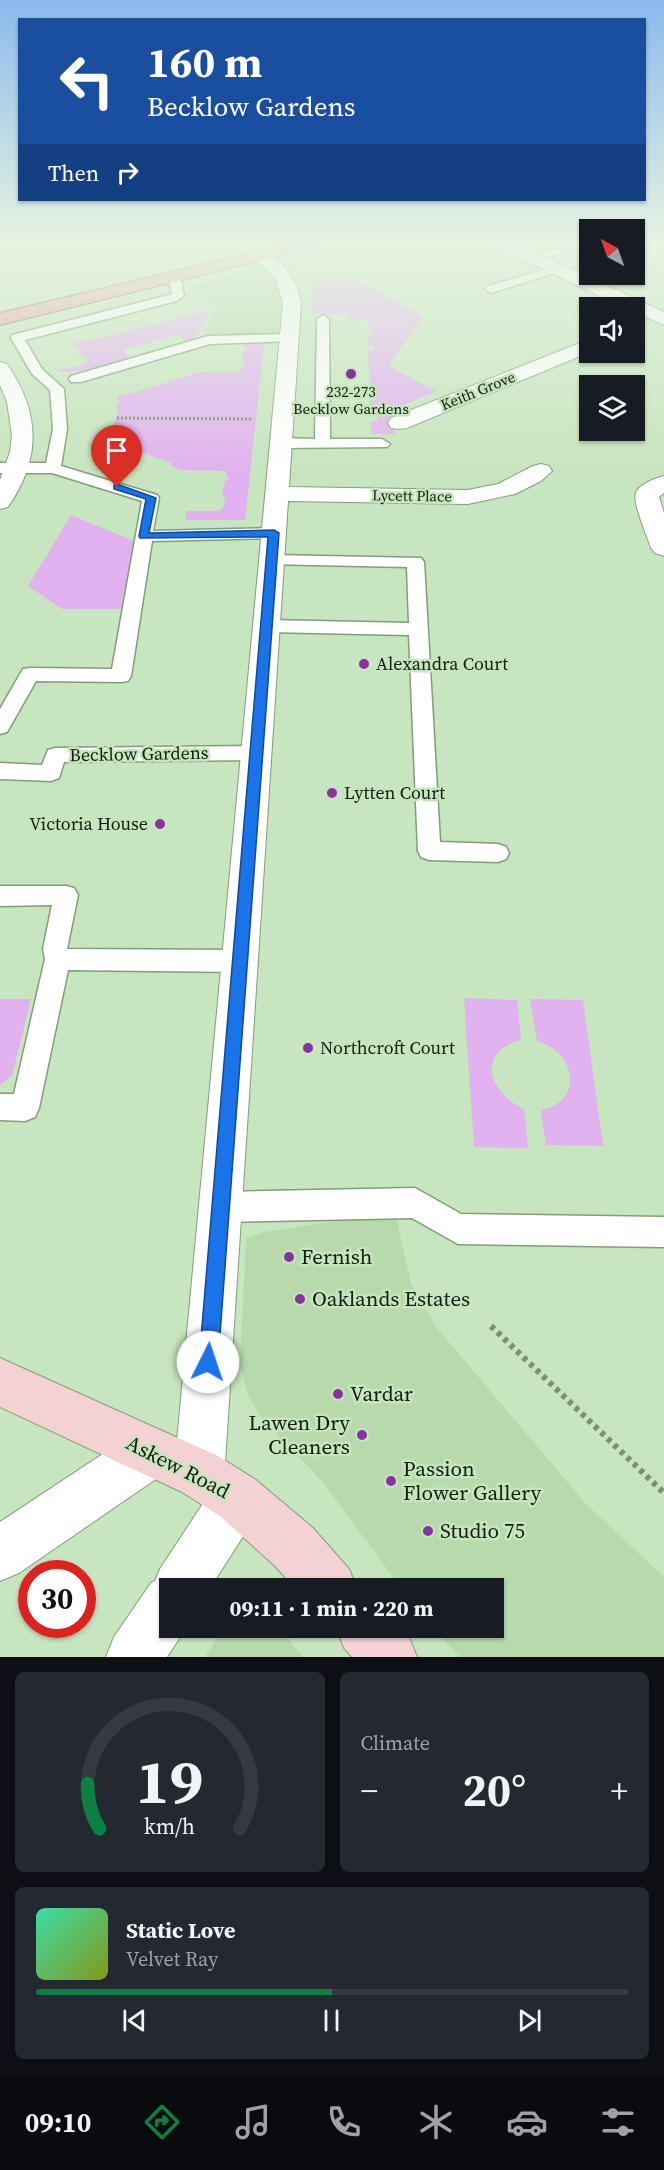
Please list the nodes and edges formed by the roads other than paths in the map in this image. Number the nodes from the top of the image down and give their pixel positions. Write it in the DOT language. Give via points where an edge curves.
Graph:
graph roads {
  1 [pos="90,319"];
  2 [pos="289,319"];
  3 [pos="323,319"];
  4 [pos="664,320"];
  5 [pos="645,327"];
  6 [pos="287,338"];
  7 [pos="579,349"];
  8 [pos="0,368"];
  9 [pos="76,380"];
  10 [pos="399,423"];
  11 [pos="282,431"];
  12 [pos="322,443"];
  13 [pos="382,444"];
  14 [pos="9,468"];
  15 [pos="53,468"];
  16 [pos="542,471"];
  17 [pos="664,483"];
  18 [pos="277,494"];
  19 [pos="0,502"];
  20 [pos="144,536"];
  21 [pos="273,547"];
  22 [pos="664,548"];
  23 [pos="267,626"];
  24 [pos="418,629"];
  25 [pos="0,727"];
  26 [pos="256,753"];
  27 [pos="0,771"];
  28 [pos="498,853"];
  29 [pos="0,896"];
  30 [pos="58,959"];
  31 [pos="240,961"];
  32 [pos="0,1107"];
  33 [pos="220,1207"];
  34 [pos="664,1232"];
  35 [pos="0,1382"];
  36 [pos="151,1452"];
  37 [pos="219,1486"];
  38 [pos="0,1554"];
  39 [pos="183,1578"];
  40 [pos="321,1578"];
  41 [pos="159,1619"];
  42 [pos="373,1638"];
  43 [pos="134,1657"];
  44 [pos="389,1657"];
  1 -- 15 [label="lane" via="17,338 37,371 57,389 60,429"];
  2 -- 6 [label="street"];
  3 -- 12 [label="lane"];
  4 -- 5 [label="street"];
  6 -- 9 [label="lane" via="208,340"];
  6 -- 11 [label="street"];
  7 -- 10 [label="street, Keith Grove"];
  8 -- 14 [label="street" via="12,391 22,428 23,448"];
  11 -- 12 [label="lane"];
  11 -- 18 [label="street"];
  12 -- 13 [label="lane"];
  14 -- 15 [label="lane"];
  14 -- 19 [label="street"];
  15 -- 20 [label="lane" via="151,498"];
  16 -- 18 [label="street, Lycett Place" via="512,489 468,497"];
  17 -- 22 [label="street" via="651,490 647,499"];
  18 -- 21 [label="street"];
  20 -- 21 [label="lane"];
  20 -- 25 [label="lane" via="121,676 30,674"];
  21 -- 23 [label="street"];
  21 -- 24 [label="lane" via="415,562"];
  23 -- 24 [label="lane"];
  23 -- 26 [label="street"];
  24 -- 28 [label="lane" via="429,851"];
  26 -- 27 [label="lane, Becklow Gardens" via="55,755 51,773"];
  26 -- 31 [label="street"];
  29 -- 30 [label="lane" via="66,895 55,949"];
  30 -- 31 [label="lane"];
  30 -- 32 [label="lane" via="25,1108"];
  31 -- 33 [label="street"];
  33 -- 34 [label="lane" via="414,1203 458,1229"];
  33 -- 37 [label="street"];
  35 -- 36 [label="main road, Askew Road"];
  36 -- 37 [label="main road, Askew Road"];
  36 -- 38 [label="street"];
  37 -- 39 [label="street"];
  37 -- 40 [label="main road, Askew Road" via="294,1548"];
  41 -- 43 [label="street"];
  42 -- 44 [label="main road"];
}
